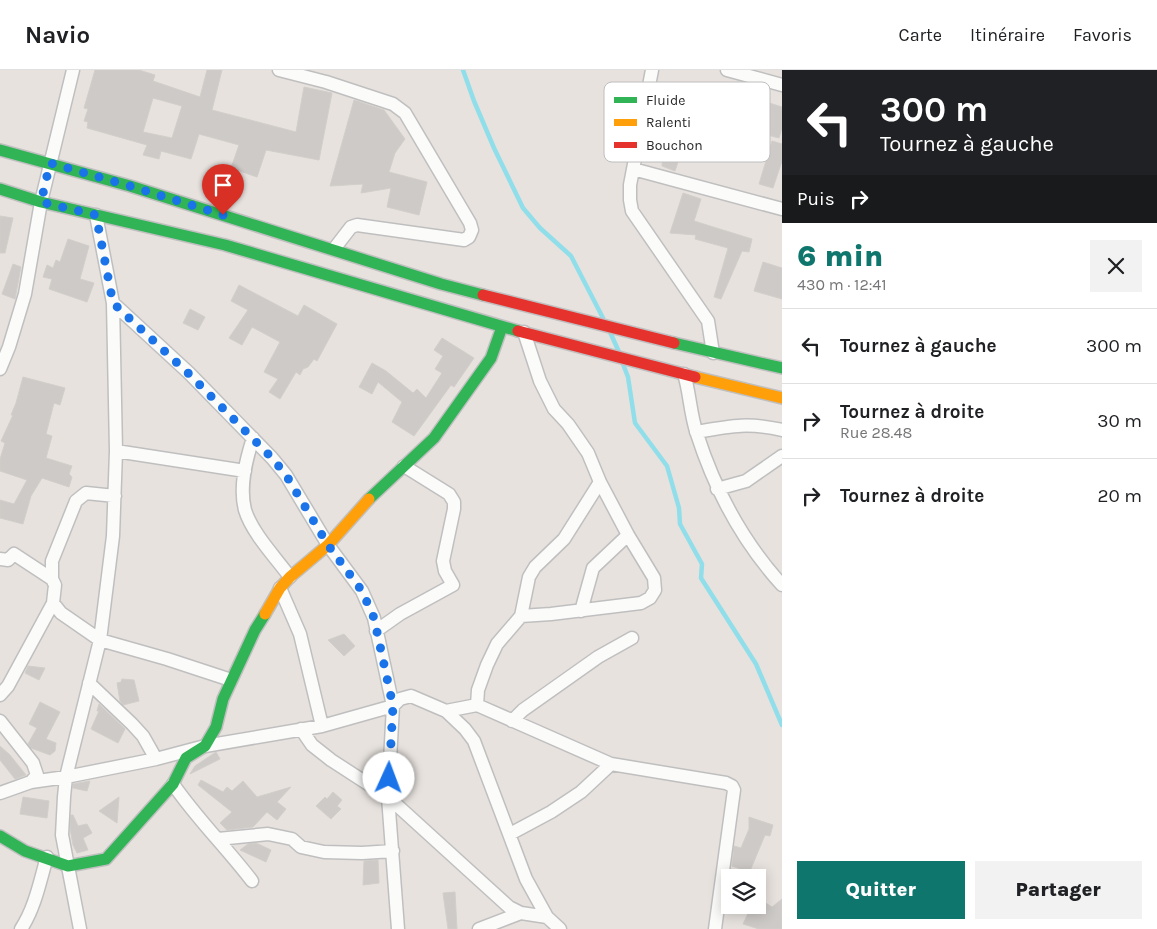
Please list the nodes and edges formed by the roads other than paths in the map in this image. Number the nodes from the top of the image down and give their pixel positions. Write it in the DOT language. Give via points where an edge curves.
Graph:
graph roads {
  1 [pos="73,70"];
  2 [pos="278,70"];
  3 [pos="727,70"];
  4 [pos="782,85"];
  5 [pos="0,150"];
  6 [pos="634,162"];
  7 [pos="50,163"];
  8 [pos="633,169"];
  9 [pos="0,189"];
  10 [pos="41,202"];
  11 [pos="782,209"];
  12 [pos="96,215"];
  13 [pos="334,250"];
  14 [pos="113,303"];
  15 [pos="502,326"];
  16 [pos="524,332"];
  17 [pos="713,353"];
  18 [pos="782,368"];
  19 [pos="0,369"];
  20 [pos="684,374"];
  21 [pos="782,398"];
  22 [pos="782,430"];
  23 [pos="696,432"];
  24 [pos="253,438"];
  25 [pos="116,451"];
  26 [pos="782,456"];
  27 [pos="404,466"];
  28 [pos="246,471"];
  29 [pos="600,482"];
  30 [pos="717,489"];
  31 [pos="115,496"];
  32 [pos="628,535"];
  33 [pos="328,545"];
  34 [pos="0,559"];
  35 [pos="290,577"];
  36 [pos="52,579"];
  37 [pos="782,586"];
  38 [pos="280,588"];
  39 [pos="53,603"];
  40 [pos="582,611"];
  41 [pos="521,616"];
  42 [pos="376,631"];
  43 [pos="632,638"];
  44 [pos="100,640"];
  45 [pos="231,680"];
  46 [pos="90,683"];
  47 [pos="0,694"];
  48 [pos="393,706"];
  49 [pos="476,706"];
  50 [pos="446,711"];
  51 [pos="0,721"];
  52 [pos="512,721"];
  53 [pos="322,726"];
  54 [pos="301,728"];
  55 [pos="205,746"];
  56 [pos="156,759"];
  57 [pos="611,764"];
  58 [pos="66,777"];
  59 [pos="31,782"];
  60 [pos="173,784"];
  61 [pos="0,793"];
  62 [pos="388,796"];
  63 [pos="510,834"];
  64 [pos="0,836"];
  65 [pos="218,839"];
  66 [pos="393,851"];
  67 [pos="46,857"];
  68 [pos="68,866"];
  69 [pos="252,881"];
  70 [pos="521,913"];
  71 [pos="547,917"];
  72 [pos="21,929"];
  73 [pos="80,929"];
  74 [pos="398,929"];
  75 [pos="479,929"];
  76 [pos="560,929"];
  77 [pos="714,929"];
  1 -- 7 [label="street"];
  2 -- 13 [label="street" via="393,104 405,113 472,230 464,240 357,225 351,227"];
  3 -- 4 [label="street"];
  5 -- 7 [label="main road"];
  6 -- 8 [label="street"];
  7 -- 10 [label="street"];
  7 -- 13 [label="main road"];
  8 -- 11 [label="street"];
  8 -- 17 [label="street" via="632,211 708,322"];
  9 -- 10 [label="main road"];
  10 -- 12 [label="main road"];
  10 -- 19 [label="street" via="25,294"];
  12 -- 14 [label="street"];
  12 -- 15 [label="main road" via="224,245"];
  13 -- 17 [label="main road" via="441,284"];
  14 -- 24 [label="street"];
  14 -- 25 [label="street"];
  15 -- 16 [label="main road"];
  15 -- 27 [label="main road" via="490,358 434,438"];
  16 -- 20 [label="main road"];
  16 -- 29 [label="street" via="540,381 554,409 588,453"];
  17 -- 18 [label="main road"];
  20 -- 21 [label="main road"];
  20 -- 23 [label="street"];
  22 -- 23 [label="street" via="736,424"];
  23 -- 30 [label="street"];
  24 -- 28 [label="street"];
  24 -- 33 [label="street" via="286,475"];
  25 -- 28 [label="street"];
  25 -- 31 [label="street"];
  26 -- 30 [label="street" via="746,481"];
  27 -- 33 [label="main road" via="377,490"];
  27 -- 42 [label="street" via="449,494 454,502 443,561 453,585"];
  28 -- 35 [label="street" via="243,490 245,510 254,528"];
  29 -- 32 [label="street"];
  29 -- 41 [label="street" via="564,539 532,572"];
  30 -- 37 [label="street" via="750,545"];
  31 -- 36 [label="street" via="86,493 76,501 52,561"];
  31 -- 44 [label="street"];
  32 -- 40 [label="street" via="593,568"];
  32 -- 40 [label="street" via="654,578 655,590 650,598 640,603"];
  33 -- 35 [label="main road"];
  33 -- 42 [label="street" via="362,591"];
  34 -- 36 [label="street" via="8,560 14,554"];
  35 -- 38 [label="main road"];
  36 -- 39 [label="street" via="55,585"];
  38 -- 45 [label="main road"];
  38 -- 53 [label="street" via="300,634"];
  39 -- 44 [label="street" via="60,613"];
  39 -- 47 [label="street" via="8,686"];
  40 -- 41 [label="street"];
  41 -- 49 [label="street" via="497,644 478,690"];
  42 -- 48 [label="street"];
  43 -- 52 [label="street" via="598,657"];
  44 -- 45 [label="street"];
  44 -- 46 [label="street"];
  45 -- 55 [label="main road" via="216,727"];
  46 -- 56 [label="street" via="143,736"];
  46 -- 58 [label="street"];
  48 -- 50 [label="street" via="410,696"];
  48 -- 53 [label="street"];
  48 -- 62 [label="street"];
  49 -- 50 [label="street"];
  49 -- 52 [label="street"];
  50 -- 63 [label="street" via="474,741"];
  51 -- 59 [label="street" via="33,763 37,775"];
  52 -- 57 [label="street"];
  53 -- 54 [label="street"];
  54 -- 55 [label="street"];
  54 -- 62 [label="street" via="312,745 331,760"];
  55 -- 56 [label="street"];
  55 -- 60 [label="main road" via="186,758"];
  56 -- 58 [label="street"];
  57 -- 63 [label="street" via="581,792"];
  57 -- 77 [label="street" via="732,786"];
  58 -- 59 [label="street"];
  58 -- 68 [label="street" via="62,835"];
  59 -- 61 [label="street"];
  60 -- 65 [label="street"];
  60 -- 68 [label="main road" via="106,859"];
  62 -- 66 [label="street"];
  62 -- 70 [label="street" via="509,908"];
  63 -- 71 [label="street" via="526,879"];
  64 -- 67 [label="main road" via="25,851"];
  65 -- 66 [label="street" via="268,834 292,839 301,847 324,852"];
  65 -- 69 [label="street"];
  66 -- 74 [label="street"];
  67 -- 68 [label="main road"];
  67 -- 72 [label="street" via="35,900"];
  68 -- 73 [label="street"];
  70 -- 71 [label="street"];
  70 -- 75 [label="street"];
  71 -- 76 [label="street"];
}
